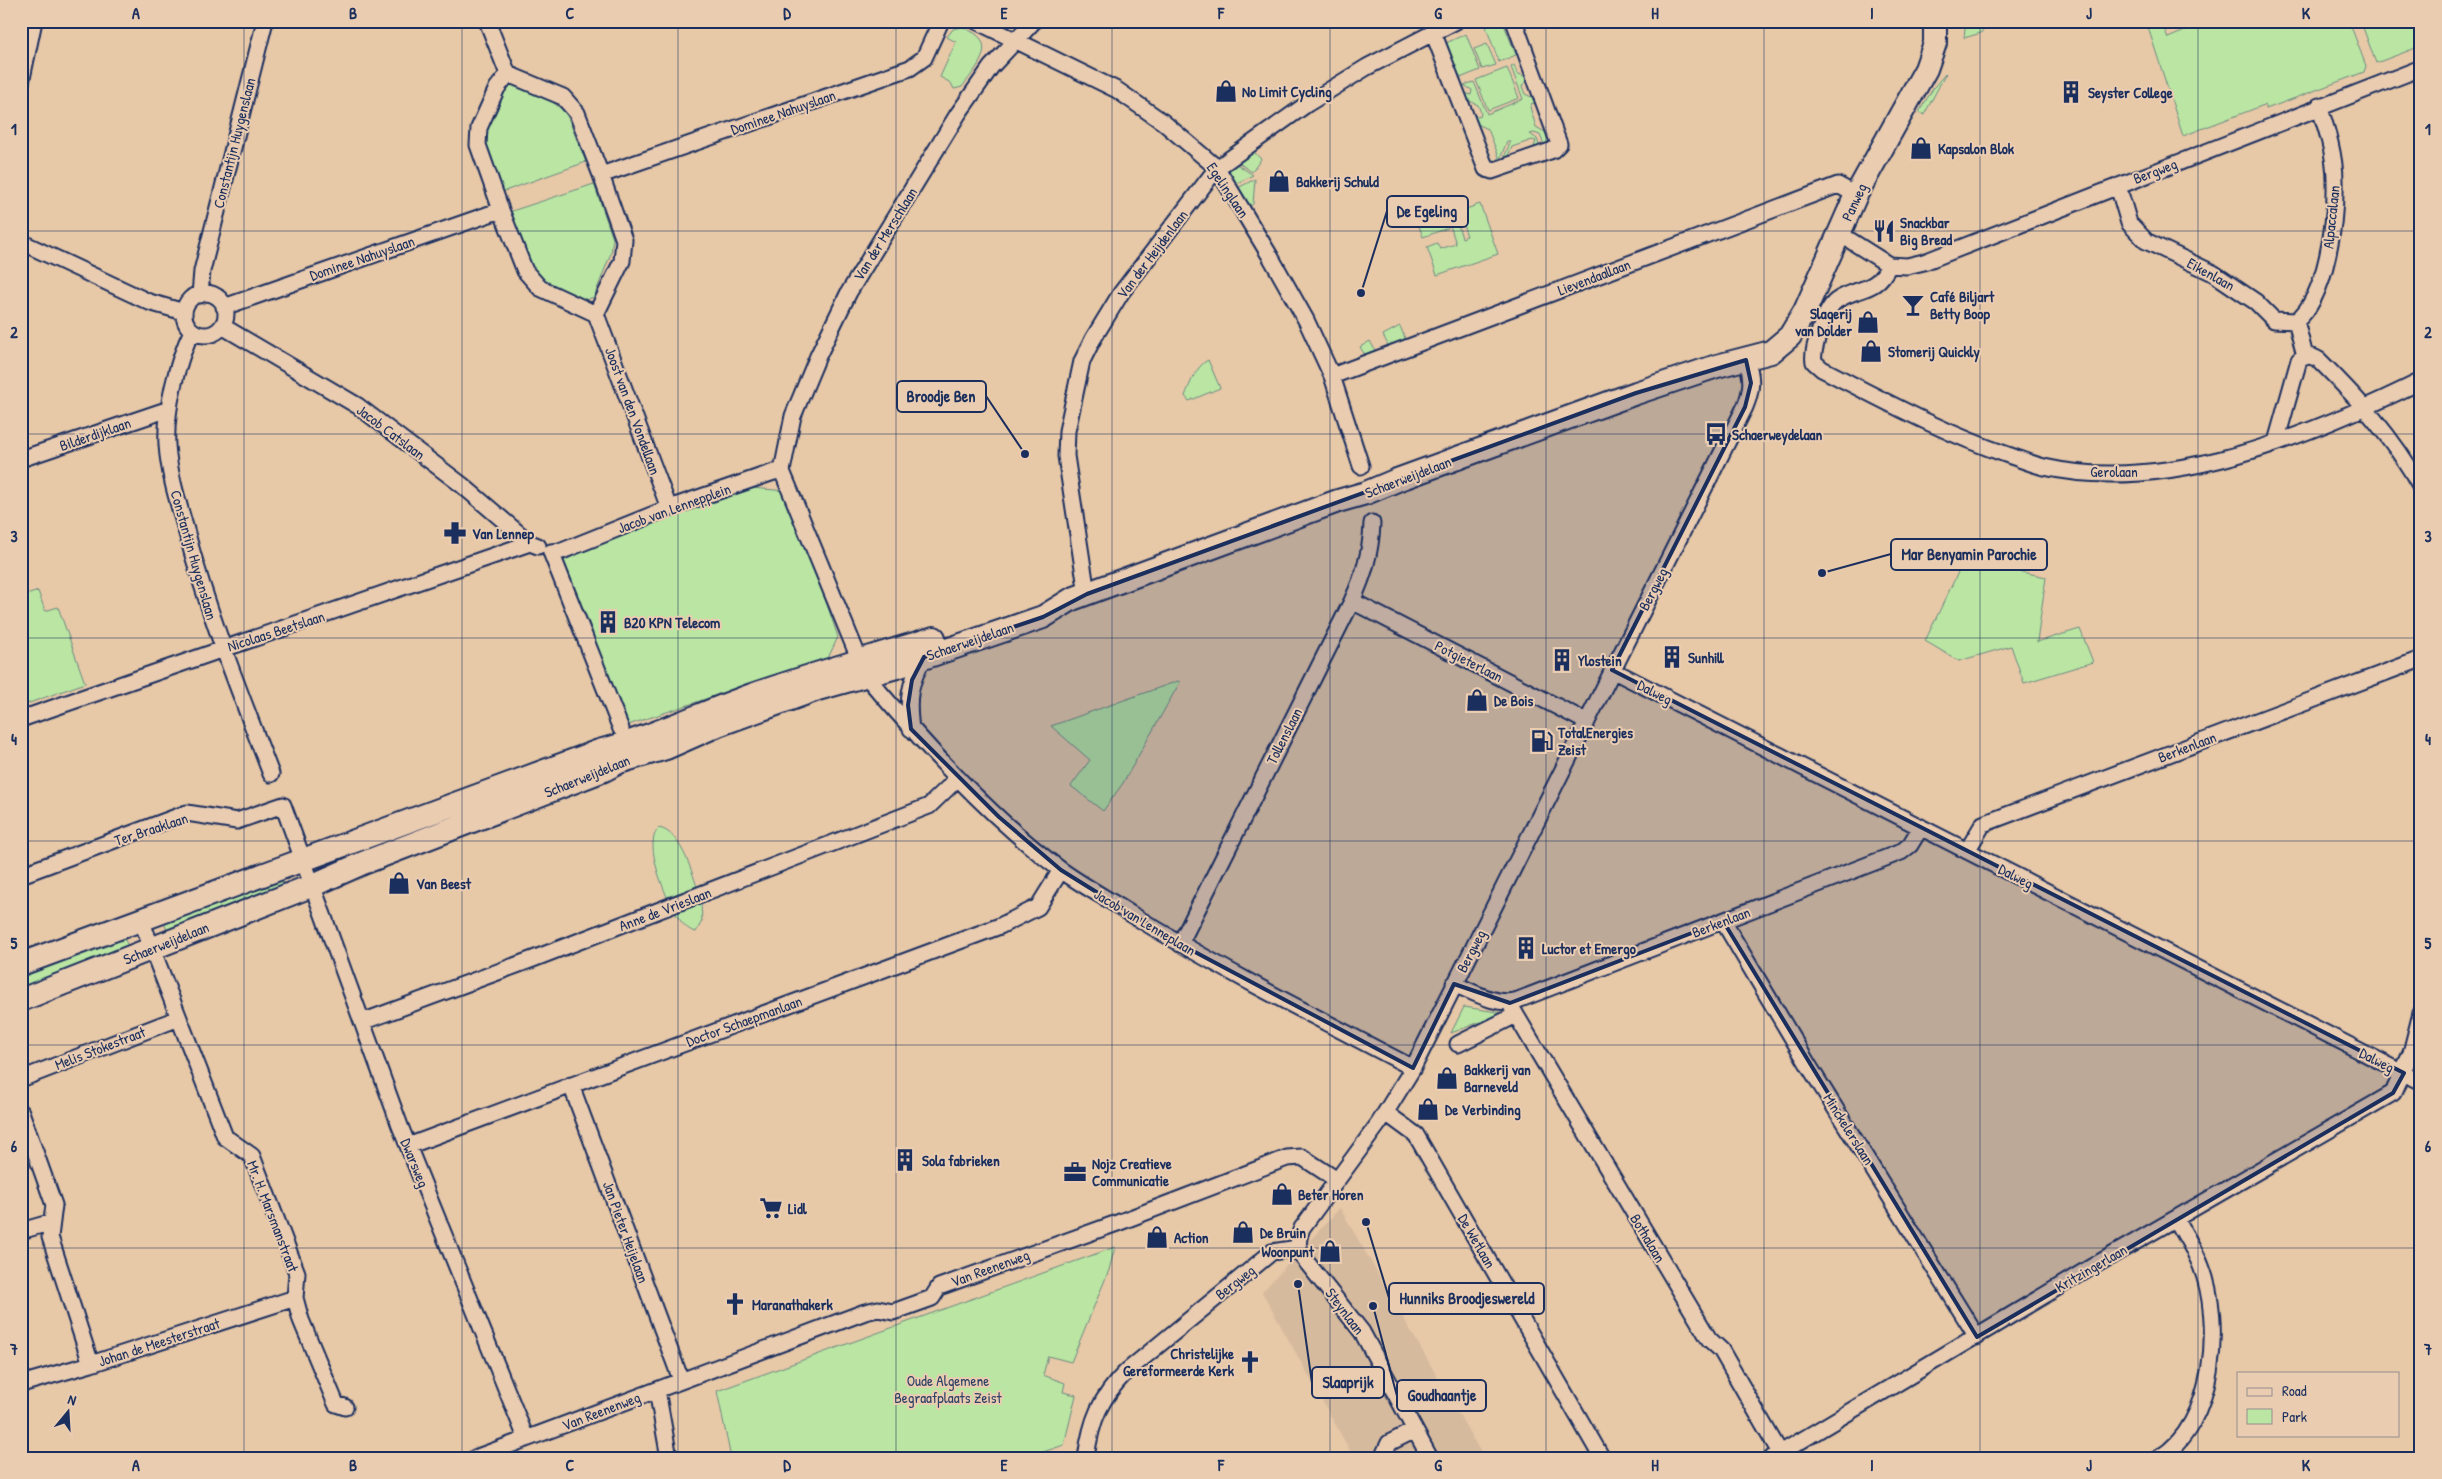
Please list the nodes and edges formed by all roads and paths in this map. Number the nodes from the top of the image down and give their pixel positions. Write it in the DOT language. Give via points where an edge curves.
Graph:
graph roads {
  1 [pos="34,21"];
  2 [pos="265,21"];
  3 [pos="488,21"];
  4 [pos="941,21"];
  5 [pos="976,21"];
  6 [pos="1034,21"];
  7 [pos="1456,21"];
  8 [pos="1514,21"];
  9 [pos="1935,21"];
  10 [pos="1433,32"];
  11 [pos="1016,41"];
  12 [pos="2421,68"];
  13 [pos="508,74"];
  14 [pos="21,83"];
  15 [pos="2320,106"];
  16 [pos="1217,168"];
  17 [pos="601,175"];
  18 [pos="2118,186"];
  19 [pos="1856,195"];
  20 [pos="501,210"];
  21 [pos="1840,234"];
  22 [pos="21,242"];
  23 [pos="1889,265"];
  24 [pos="200,295"];
  25 [pos="224,307"];
  26 [pos="184,312"];
  27 [pos="596,314"];
  28 [pos="2296,321"];
  29 [pos="222,326"];
  30 [pos="192,330"];
  31 [pos="2305,356"];
  32 [pos="1746,360"];
  33 [pos="1332,376"];
  34 [pos="2421,380"];
  35 [pos="2367,408"];
  36 [pos="169,409"];
  37 [pos="2276,442"];
  38 [pos="21,459"];
  39 [pos="1360,466"];
  40 [pos="782,471"];
  41 [pos="2421,487"];
  42 [pos="669,508"];
  43 [pos="1372,523"];
  44 [pos="530,543"];
  45 [pos="551,552"];
  46 [pos="1080,597"];
  47 [pos="1352,601"];
  48 [pos="222,649"];
  49 [pos="924,657"];
  50 [pos="2421,659"];
  51 [pos="863,668"];
  52 [pos="1612,670"];
  53 [pos="21,719"];
  54 [pos="1587,722"];
  55 [pos="621,728"];
  56 [pos="911,729"];
  57 [pos="271,774"];
  58 [pos="958,778"];
  59 [pos="1921,827"];
  60 [pos="1967,851"];
  61 [pos="303,859"];
  62 [pos="1061,870"];
  63 [pos="21,875"];
  64 [pos="311,886"];
  65 [pos="142,920"];
  66 [pos="1723,921"];
  67 [pos="1180,944"];
  68 [pos="152,948"];
  69 [pos="21,964"];
  70 [pos="1454,984"];
  71 [pos="21,1000"];
  72 [pos="1513,1009"];
  73 [pos="2421,1013"];
  74 [pos="179,1018"];
  75 [pos="362,1022"];
  76 [pos="1458,1044"];
  77 [pos="1413,1068"];
  78 [pos="2404,1073"];
  79 [pos="21,1079"];
  80 [pos="2421,1082"];
  81 [pos="571,1085"];
  82 [pos="21,1112"];
  83 [pos="1386,1113"];
  84 [pos="408,1146"];
  85 [pos="1337,1180"];
  86 [pos="2176,1219"];
  87 [pos="52,1222"];
  88 [pos="21,1231"];
  89 [pos="1298,1248"];
  90 [pos="295,1298"];
  91 [pos="1976,1337"];
  92 [pos="91,1364"];
  93 [pos="681,1380"];
  94 [pos="21,1384"];
  95 [pos="657,1390"];
  96 [pos="345,1407"];
  97 [pos="1414,1430"];
  98 [pos="526,1438"];
  99 [pos="1779,1456"];
  100 [pos="475,1458"];
  101 [pos="668,1458"];
  102 [pos="1086,1458"];
  103 [pos="1382,1458"];
  104 [pos="1430,1458"];
  105 [pos="1602,1458"];
  106 [pos="2159,1458"];
  1 -- 14 [label="street"];
  2 -- 24 [label="street, Constantijn Huygenslaan" via="202,272"];
  3 -- 13 [label="street"];
  4 -- 17 [label="street, Dominee Nahuyslaan" via="924,58 910,68"];
  5 -- 11 [label="street, Egelinglaan"];
  6 -- 11 [label="street, Van der Merschlaan"];
  7 -- 10 [label="street, Van der Heijdenlaan"];
  8 -- 10 [label="street" via="1559,144 1553,150 1492,171 1486,169"];
  9 -- 19 [label="street, Panweg" via="1935,43 1926,69"];
  10 -- 16 [label="street, Van der Heijdenlaan" via="1367,66"];
  11 -- 16 [label="street, Egelinglaan" via="1116,90 1163,122"];
  11 -- 40 [label="street, Van der Merschlaan" via="991,67 958,114 849,292 793,416"];
  12 -- 15 [label="street, Bergweg"];
  13 -- 17 [label="street" via="563,97 577,113"];
  13 -- 20 [label="street" via="497,88 479,128 478,144"];
  15 -- 18 [label="street, Bergweg"];
  15 -- 28 [label="street, Alpaccalaan" via="2331,146 2335,181 2330,242 2316,296 2307,313"];
  16 -- 33 [label="street, Egelinglaan" via="1306,320"];
  16 -- 46 [label="street, Van der Heijdenlaan" via="1122,293 1082,361 1072,404 1066,456"];
  17 -- 27 [label="street" via="624,240 622,261"];
  18 -- 23 [label="street, Bergweg" via="1924,262 1907,266"];
  18 -- 28 [label="street, Eikenlaan" via="2129,223 2146,241 2213,273 2256,302 2274,320"];
  19 -- 21 [label="street, Panweg"];
  19 -- 33 [label="street, Lievendaallaan" via="1838,185"];
  20 -- 25 [label="street, Dominee Nahuyslaan"];
  20 -- 27 [label="street" via="525,271 540,288"];
  21 -- 23 [label="street"];
  21 -- 32 [label="street, Panweg" via="1790,336 1771,352"];
  22 -- 26 [label="street" via="149,302"];
  23 -- 37 [label="street, Gerolaan" via="1877,284 1836,301 1830,308 1813,349 1814,362 1822,369 1967,441 2044,467 2096,473 2152,471 2212,461"];
  24 -- 25 [label="street" via="216,297"];
  24 -- 26 [label="street" via="190,300"];
  25 -- 29 [label="street" via="226,314"];
  26 -- 30 [label="street" via="184,319"];
  27 -- 42 [label="street, Joost van den Vondellaan"];
  28 -- 31 [label="street"];
  29 -- 30 [label="street" via="205,335"];
  29 -- 44 [label="street, Jacob Catslaan" via="358,406 462,485"];
  30 -- 36 [label="street, Constantijn Huygenslaan"];
  31 -- 35 [label="street" via="2319,360"];
  31 -- 37 [label="street" via="2296,365"];
  32 -- 46 [label="street, Schaerweijdelaan" via="1636,393"];
  32 -- 52 [label="street, Bergweg" via="1751,374 1751,394"];
  33 -- 39 [label="street, Egelinglaan"];
  34 -- 35 [label="street, Gerolaan"];
  35 -- 37 [label="street, Gerolaan"];
  35 -- 41 [label="street" via="2403,455"];
  36 -- 38 [label="street, Bilderdijklaan"];
  36 -- 48 [label="street, Constantijn Huygenslaan" via="167,444 171,475"];
  40 -- 42 [label="street, Jacob van Lennepplein"];
  40 -- 51 [label="street"];
  42 -- 45 [label="street, Jacob van Lennepplein" via="562,551"];
  43 -- 47 [label="street, Tollenslaan" via="1372,544 1365,572"];
  44 -- 45 [label="street, Jacob Catslaan"];
  44 -- 48 [label="street, Nicolaas Beetslaan"];
  45 -- 55 [label="street"];
  46 -- 49 [label="street, Schaerweijdelaan" via="1043,617"];
  46 -- 51 [label="street, Schaerweijdelaan" via="1035,606"];
  47 -- 54 [label="street, Potgieterlaan"];
  47 -- 67 [label="street, Tollenslaan"];
  48 -- 53 [label="street, Nicolaas Beetslaan"];
  48 -- 57 [label="street, Constantijn Huygenslaan"];
  49 -- 51 [label="street, Schaerweijdelaan"];
  49 -- 56 [label="street" via="912,680 908,705"];
  50 -- 60 [label="street, Berkenlaan" via="1983,824"];
  51 -- 56 [label="street, Jacob van Lenneplaan"];
  51 -- 61 [label="street, Schaerweijdelaan" via="749,696 651,732 628,744 599,751"];
  51 -- 64 [label="street, Schaerweijdelaan" via="818,689 619,762"];
  52 -- 54 [label="street, Bergweg"];
  52 -- 59 [label="street, Dalweg"];
  54 -- 70 [label="street, Bergweg"];
  56 -- 58 [label="street, Jacob van Lenneplaan"];
  58 -- 62 [label="street, Jacob van Lenneplaan"];
  58 -- 75 [label="street, Anne de Vrieslaan" via="929,806 533,960"];
  59 -- 60 [label="street, Dalweg"];
  59 -- 66 [label="street, Berkenlaan" via="1901,852"];
  60 -- 78 [label="street, Dalweg"];
  61 -- 63 [label="street, Ter Braaklaan" via="283,805 237,821 188,813"];
  61 -- 64 [label="street"];
  61 -- 65 [label="street, Schaerweijdelaan"];
  62 -- 67 [label="street, Jacob van Lenneplaan"];
  62 -- 81 [label="street, Doctor Schaepmanlaan" via="1038,907 1000,926"];
  64 -- 68 [label="street, Schaerweijdelaan"];
  64 -- 75 [label="street, Dwarsweg"];
  65 -- 68 [label="street, Mr. H. Marsmanstraat"];
  65 -- 69 [label="street, Schaerweijdelaan"];
  66 -- 72 [label="street, Berkenlaan"];
  66 -- 91 [label="street, Minckelerslaan"];
  67 -- 77 [label="street, Jacob van Lenneplaan"];
  68 -- 71 [label="street, Schaerweijdelaan"];
  68 -- 74 [label="street, Mr. H. Marsmanstraat"];
  70 -- 72 [label="street"];
  70 -- 77 [label="street, Bergweg"];
  72 -- 76 [label="street, Berkenlaan"];
  72 -- 99 [label="street, Bothalaan" via="1709,1339 1721,1350"];
  73 -- 78 [label="street"];
  74 -- 79 [label="street, Melis Stokestraat"];
  74 -- 90 [label="street, Mr. H. Marsmanstraat" via="225,1137 252,1156 297,1273"];
  75 -- 84 [label="street, Dwarsweg"];
  77 -- 83 [label="street, Bergweg"];
  78 -- 80 [label="street, Dalweg"];
  78 -- 86 [label="street, Kritzingerlaan" via="2393,1093"];
  81 -- 84 [label="street, Doctor Schaepmanlaan"];
  81 -- 93 [label="street, Jan Pieter Heijelaan"];
  82 -- 87 [label="street" via="54,1205"];
  83 -- 85 [label="street, Bergweg"];
  83 -- 105 [label="street, De Wetlaan" via="1416,1135"];
  84 -- 98 [label="street, Dwarsweg"];
  85 -- 89 [label="street, Bergweg" via="1302,1228"];
  85 -- 93 [label="street, Van Reenenweg" via="1302,1157 1286,1158 939,1287 932,1298 893,1312 878,1309 865,1312"];
  86 -- 91 [label="street, Kritzingerlaan"];
  86 -- 106 [label="street" via="2202,1267 2212,1310 2214,1338 2202,1398 2189,1427"];
  87 -- 88 [label="street"];
  87 -- 92 [label="street" via="50,1237"];
  89 -- 97 [label="street, Steynlaan" via="1362,1332"];
  89 -- 102 [label="street, Bergweg" via="1272,1252 1127,1371 1111,1388 1097,1411"];
  90 -- 92 [label="street, Johan de Meesterstraat"];
  90 -- 96 [label="street, Mr. H. Marsmanstraat" via="336,1404"];
  91 -- 99 [label="street, Kritzingerlaan"];
  92 -- 94 [label="street, Johan de Meesterstraat"];
  93 -- 95 [label="street, Van Reenenweg"];
  95 -- 98 [label="street, Van Reenenweg"];
  95 -- 101 [label="street"];
  97 -- 103 [label="street" via="1389,1443"];
  97 -- 104 [label="street, Steynlaan"];
  98 -- 100 [label="street, Van Reenenweg"];
}
